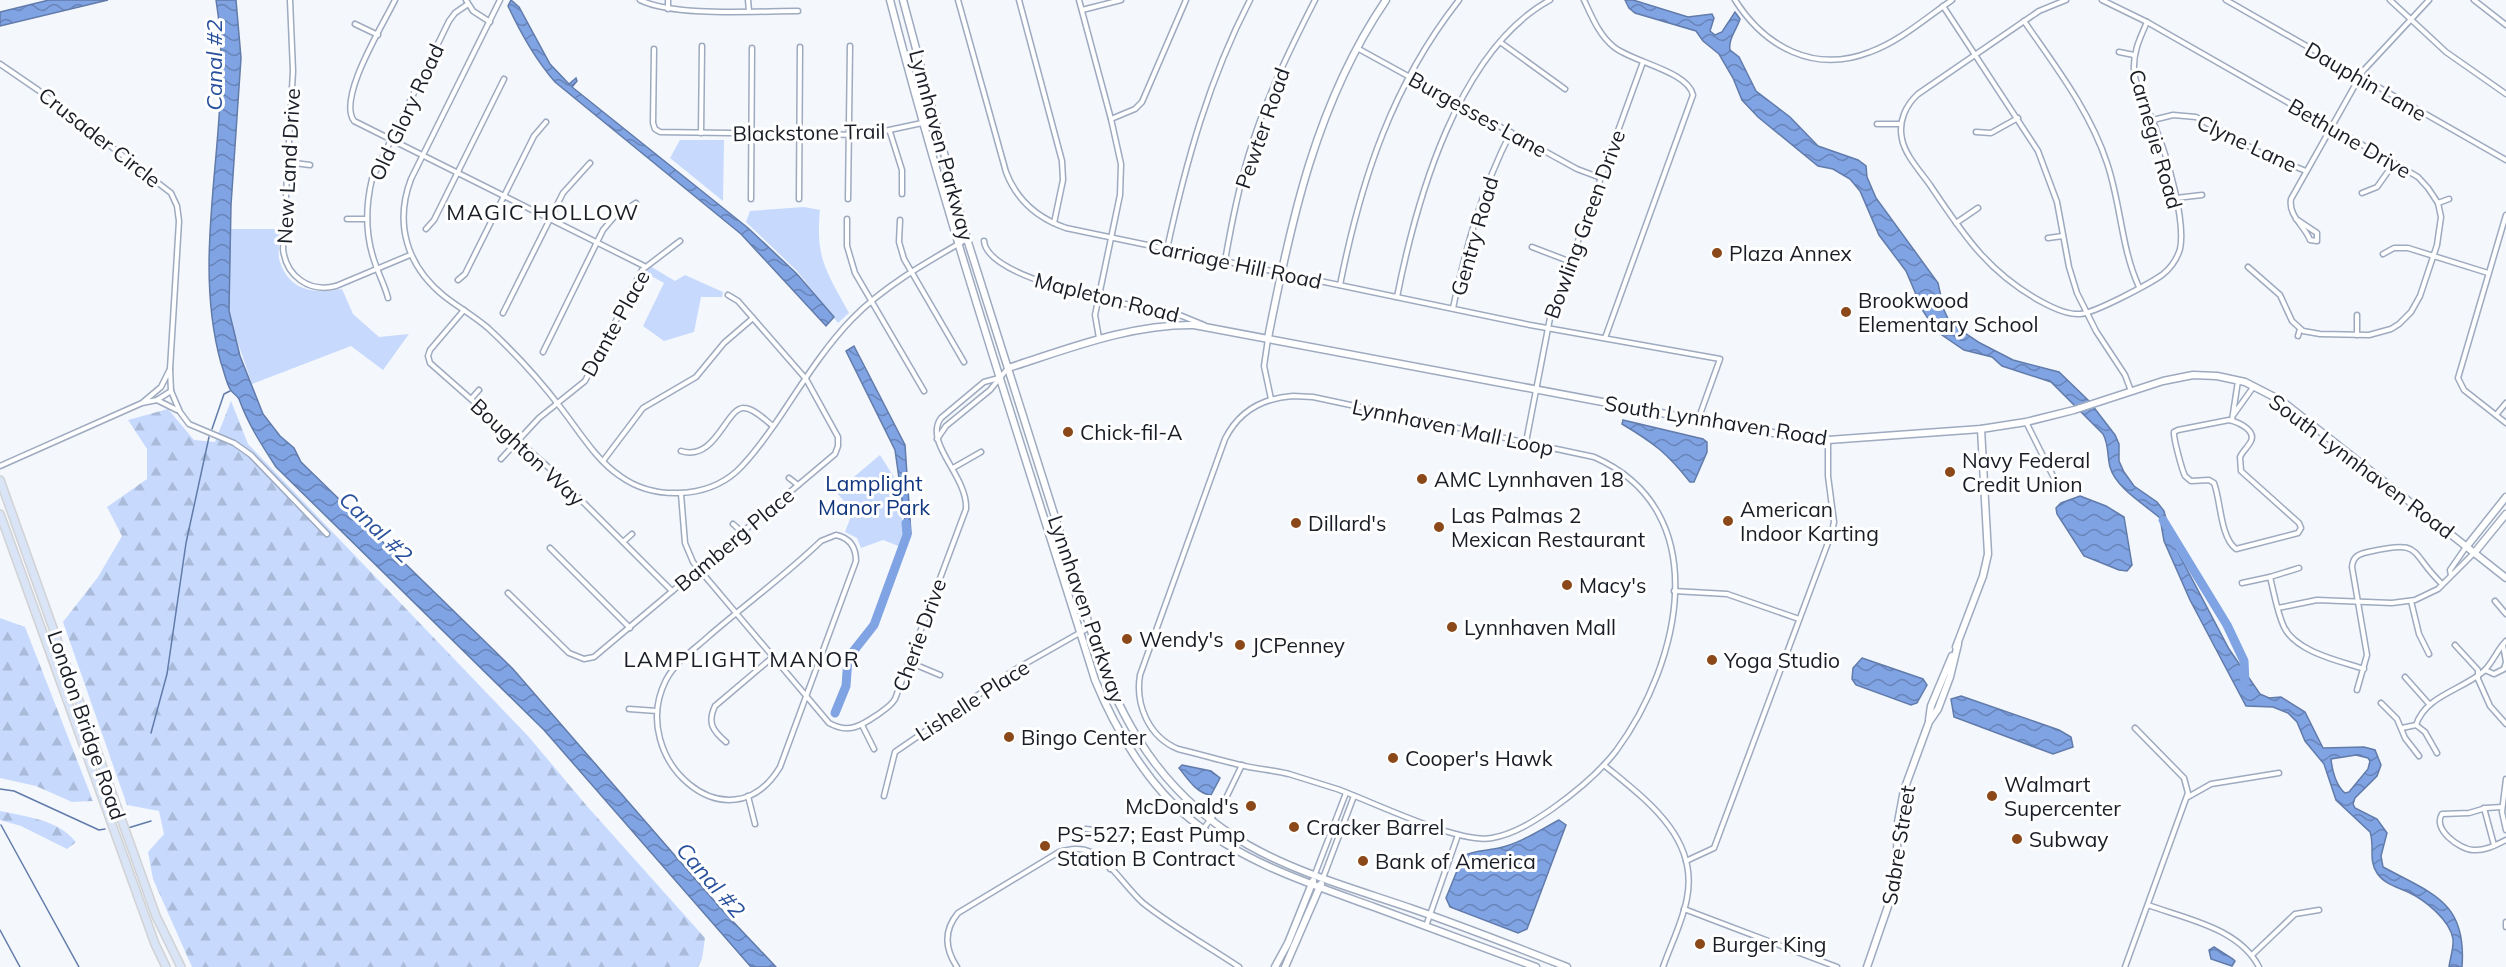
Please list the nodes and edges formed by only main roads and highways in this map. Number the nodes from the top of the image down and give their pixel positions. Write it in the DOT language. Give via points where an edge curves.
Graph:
graph roads {
  1 [pos="890,0"];
  2 [pos="903,0"];
  3 [pos="1386,0"];
  4 [pos="1268,338"];
  5 [pos="1008,368"];
  6 [pos="1981,429"];
  7 [pos="0,480"];
  8 [pos="2506,497"];
  9 [pos="0,514"];
  10 [pos="2506,514"];
  11 [pos="2467,546"];
  12 [pos="2475,552"];
  13 [pos="2506,579"];
  14 [pos="73,685"];
  15 [pos="63,690"];
  16 [pos="1315,874"];
  17 [pos="1323,878"];
  18 [pos="1312,884"];
  19 [pos="1320,887"];
  20 [pos="166,967"];
  21 [pos="181,967"];
  22 [pos="1275,967"];
  23 [pos="1285,967"];
  24 [pos="1536,967"];
  25 [pos="1567,967"];
  26 [pos="1867,967"];
  1 -- 18 [label="main road, Lynnhaven Parkway" via="957,244 1095,680 1122,734 1167,796 1203,829 1236,850"];
  2 -- 5 [label="main road, Lynnhaven Parkway" via="966,239"];
  3 -- 4 [label="main road" via="1331,101 1311,155"];
  4 -- 5 [label="main road, South Lynnhaven Road" via="1207,326 1165,326 1100,339"];
  4 -- 6 [label="main road, South Lynnhaven Road" via="1698,420 1828,440"];
  5 -- 16 [label="main road, Lynnhaven Parkway" via="1112,693 1133,733 1170,781 1212,819 1248,845"];
  6 -- 11 [label="main road, South Lynnhaven Road" via="2074,410 2193,375 2238,380 2282,401"];
  6 -- 26 [label="main road, Sabre Street" via="1988,554 1950,677 1900,802 1896,883"];
  7 -- 14 [label="main road, London Bridge Road"];
  8 -- 11 [label="main road"];
  9 -- 15 [label="main road, London Bridge Road"];
  10 -- 12 [label="main road"];
  11 -- 12 [label="main road, South Lynnhaven Road"];
  12 -- 13 [label="main road, South Lynnhaven Road"];
  14 -- 15 [label="main road"];
  14 -- 21 [label="main road, London Bridge Road" via="156,916"];
  15 -- 20 [label="main road, London Bridge Road"];
  16 -- 17 [label="main road, Lynnhaven Parkway"];
  16 -- 18 [label="main road"];
  17 -- 19 [label="main road"];
  17 -- 25 [label="main road, Lynnhaven Parkway"];
  18 -- 19 [label="main road, Lynnhaven Parkway"];
  18 -- 22 [label="main road"];
  19 -- 23 [label="main road"];
  19 -- 24 [label="main road, Lynnhaven Parkway"];
}
